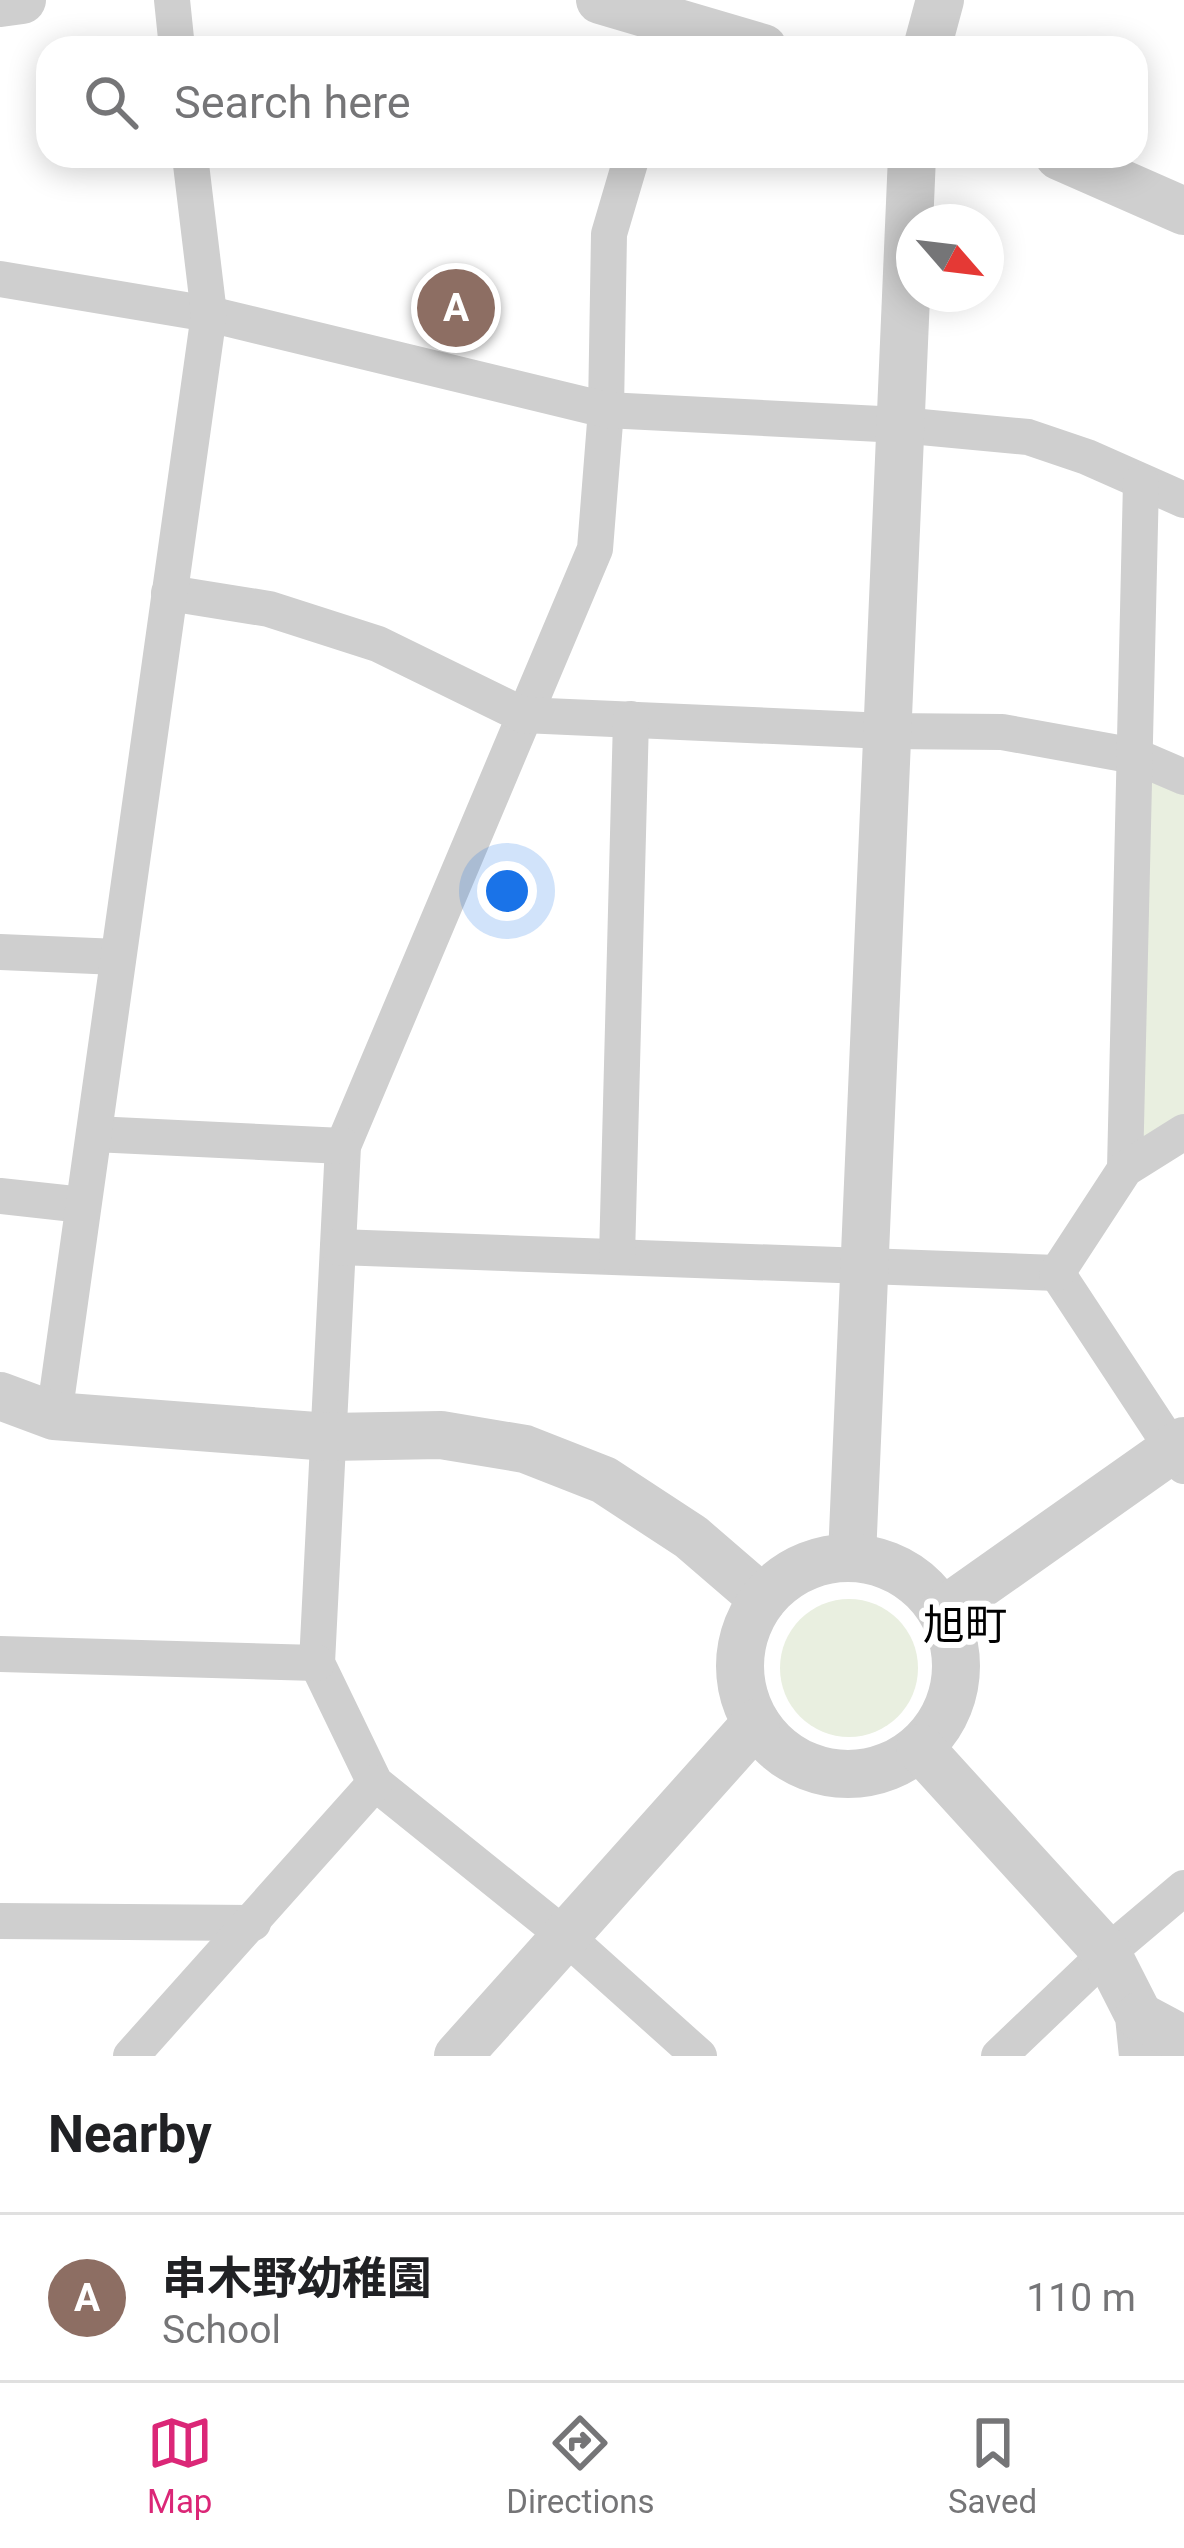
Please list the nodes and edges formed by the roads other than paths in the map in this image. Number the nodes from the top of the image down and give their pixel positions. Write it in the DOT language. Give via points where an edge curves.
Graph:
graph roads {
  1 [pos="22,0"];
  2 [pos="172,0"];
  3 [pos="600,0"];
  4 [pos="940,0"];
  5 [pos="0,3"];
  6 [pos="668,35"];
  7 [pos="176,36"];
  8 [pos="930,36"];
  9 [pos="191,168"];
  10 [pos="628,168"];
  11 [pos="911,168"];
  12 [pos="1086,168"];
  13 [pos="1184,212"];
  14 [pos="0,279"];
  15 [pos="209,314"];
  16 [pos="606,410"];
  17 [pos="900,425"];
  18 [pos="1141,482"];
  19 [pos="1184,500"];
  20 [pos="170,593"];
  21 [pos="523,715"];
  22 [pos="631,719"];
  23 [pos="886,731"];
  24 [pos="1135,756"];
  25 [pos="1184,777"];
  26 [pos="0,952"];
  27 [pos="118,957"];
  28 [pos="1184,1132"];
  29 [pos="94,1133"];
  30 [pos="343,1146"];
  31 [pos="1125,1169"];
  32 [pos="0,1196"];
  33 [pos="83,1205"];
  34 [pos="338,1247"];
  35 [pos="617,1257"];
  36 [pos="862,1266"];
  37 [pos="1057,1273"];
  38 [pos="0,1396"];
  39 [pos="54,1416"];
  40 [pos="0,1435"];
  41 [pos="328,1436"];
  42 [pos="1180,1452"];
  43 [pos="852,1557"];
  44 [pos="763,1599"];
  45 [pos="943,1611"];
  46 [pos="0,1654"];
  47 [pos="317,1664"];
  48 [pos="756,1723"];
  49 [pos="920,1748"];
  50 [pos="375,1783"];
  51 [pos="1184,1888"];
  52 [pos="0,1921"];
  53 [pos="254,1923"];
  54 [pos="564,1936"];
  55 [pos="1107,1954"];
  56 [pos="1141,2036"];
  57 [pos="1184,2040"];
  58 [pos="130,2056"];
  59 [pos="458,2056"];
  60 [pos="699,2056"];
  61 [pos="999,2056"];
  1 -- 5 [label="street"];
  2 -- 7 [label="street"];
  3 -- 6 [label="street"];
  4 -- 8 [label="street"];
  9 -- 15 [label="street"];
  10 -- 16 [label="street" via="609,234"];
  11 -- 17 [label="street"];
  12 -- 13 [label="street"];
  14 -- 15 [label="street"];
  15 -- 16 [label="street"];
  15 -- 20 [label="street"];
  16 -- 17 [label="street"];
  16 -- 21 [label="street" via="595,549"];
  17 -- 18 [label="street" via="1028,437"];
  17 -- 23 [label="street"];
  18 -- 19 [label="street"];
  18 -- 24 [label="street"];
  20 -- 21 [label="street" via="268,609 378,644"];
  20 -- 27 [label="street"];
  21 -- 22 [label="street"];
  21 -- 30 [label="street"];
  22 -- 23 [label="street"];
  22 -- 35 [label="street"];
  23 -- 24 [label="street" via="1002,732"];
  23 -- 36 [label="street"];
  24 -- 25 [label="street"];
  24 -- 31 [label="street"];
  26 -- 27 [label="street"];
  27 -- 29 [label="street"];
  28 -- 31 [label="street"];
  29 -- 30 [label="street"];
  29 -- 33 [label="street"];
  30 -- 34 [label="street"];
  31 -- 37 [label="street"];
  32 -- 33 [label="street"];
  33 -- 39 [label="street"];
  34 -- 35 [label="street"];
  34 -- 41 [label="street"];
  35 -- 36 [label="street"];
  36 -- 37 [label="street"];
  36 -- 43 [label="street"];
  37 -- 42 [label="street"];
  38 -- 39 [label="street"];
  39 -- 40 [label="street"];
  39 -- 41 [label="street"];
  41 -- 44 [label="street" via="441,1435 525,1449 604,1480 691,1537"];
  41 -- 47 [label="street"];
  42 -- 45 [label="street"];
  43 -- 44 [label="street" via="803,1568"];
  43 -- 45 [label="street" via="888,1564 920,1583"];
  44 -- 48 [label="street" via="741,1660"];
  45 -- 49 [label="street" via="956,1646 955,1684 943,1719"];
  46 -- 47 [label="street"];
  47 -- 50 [label="street"];
  48 -- 49 [label="street" via="781,1751 814,1769 887,1767"];
  48 -- 54 [label="street"];
  49 -- 55 [label="street"];
  50 -- 53 [label="street"];
  50 -- 54 [label="street"];
  51 -- 55 [label="street"];
  52 -- 53 [label="street"];
  53 -- 58 [label="street"];
  54 -- 59 [label="street"];
  54 -- 60 [label="street"];
  55 -- 56 [label="street"];
  55 -- 61 [label="street"];
  56 -- 57 [label="street"];
}
